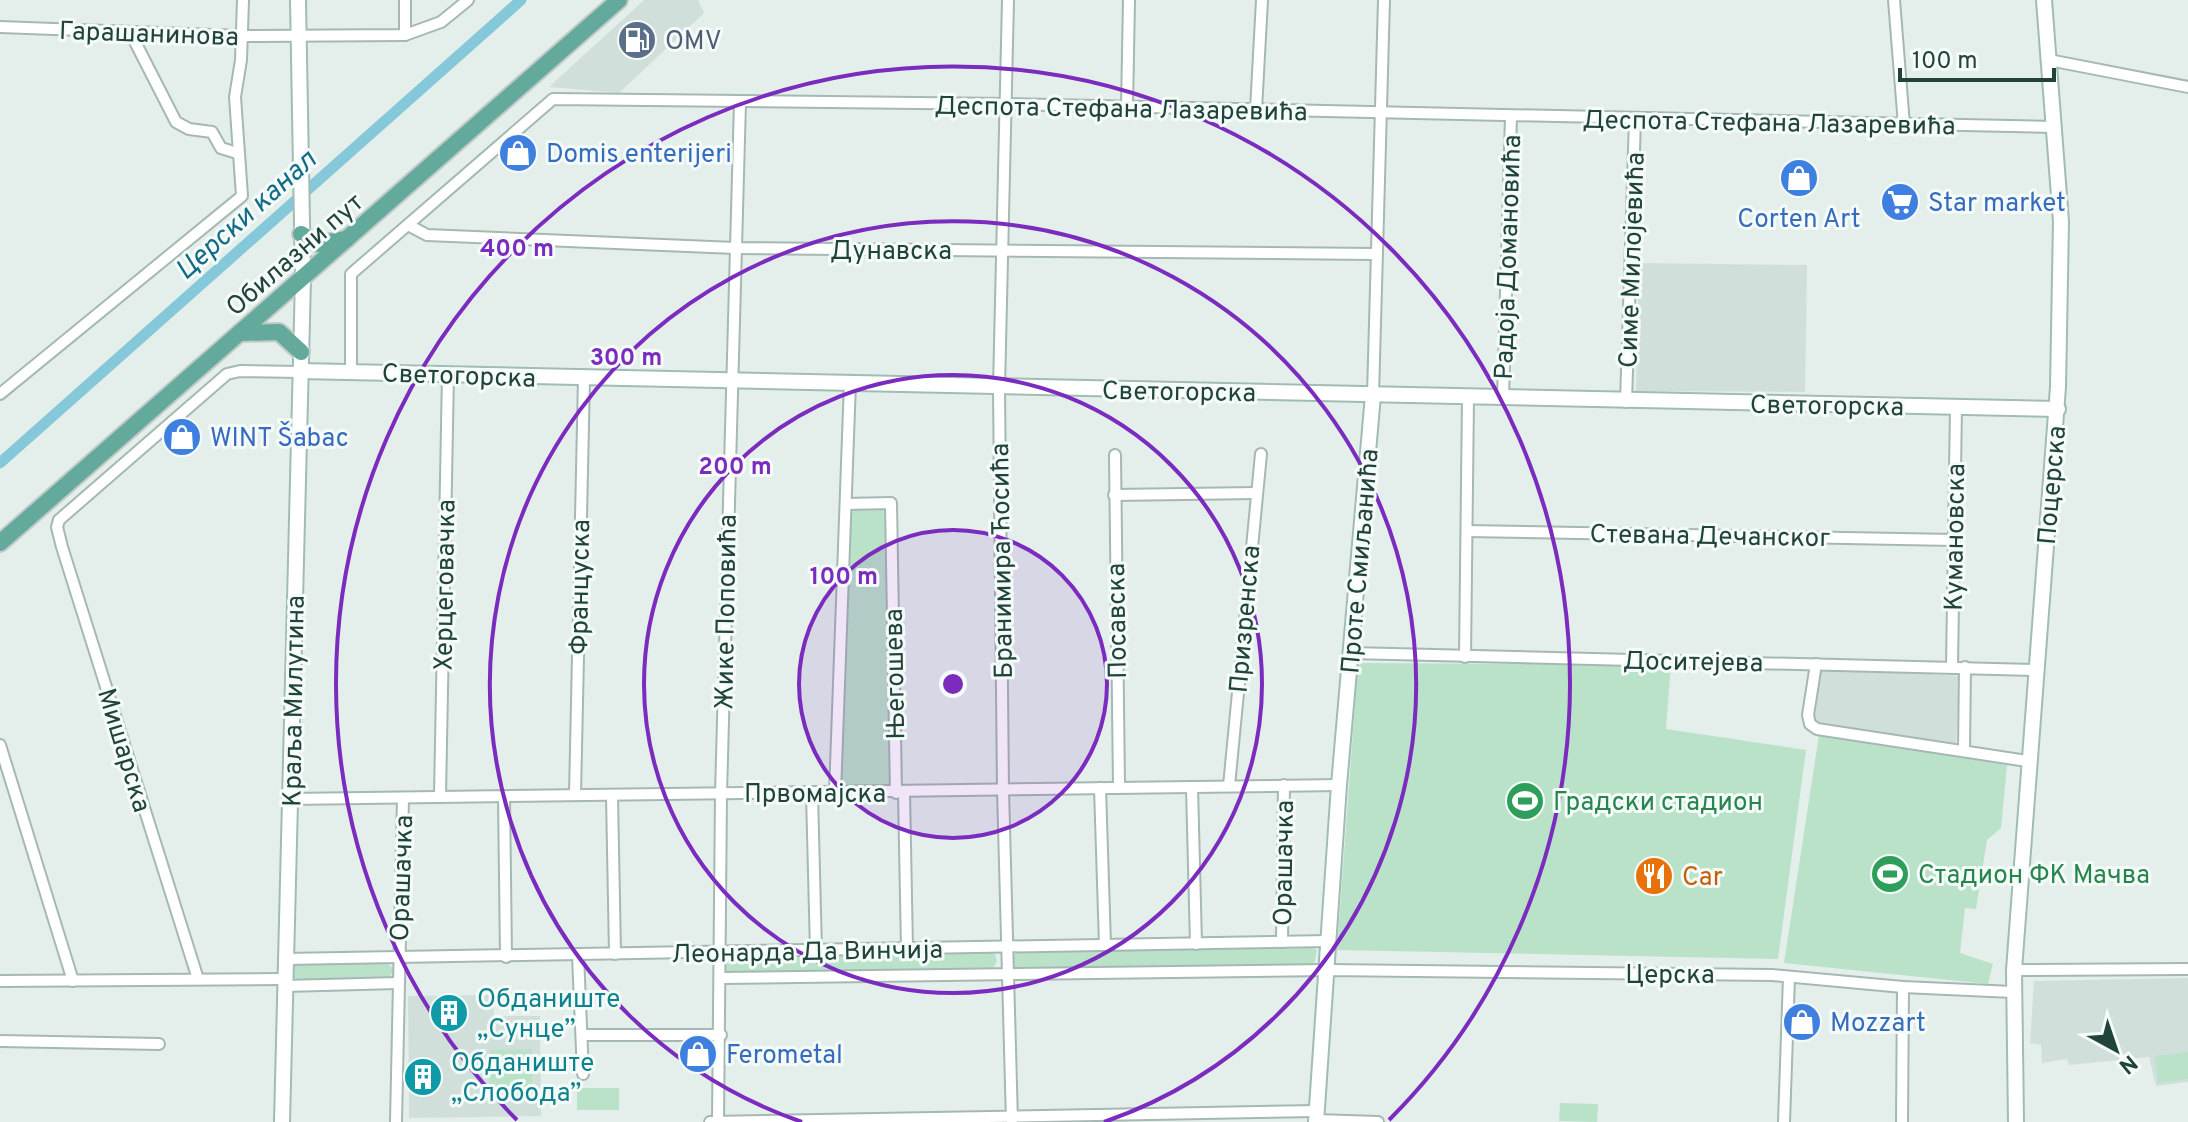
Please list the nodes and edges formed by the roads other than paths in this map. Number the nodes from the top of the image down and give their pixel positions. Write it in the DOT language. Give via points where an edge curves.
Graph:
graph roads {
  1 [pos="243,0"];
  2 [pos="298,0"];
  3 [pos="405,0"];
  4 [pos="468,0"];
  5 [pos="619,0"];
  6 [pos="1008,0"];
  7 [pos="1129,0"];
  8 [pos="1262,0"];
  9 [pos="1384,0"];
  10 [pos="1894,0"];
  11 [pos="2044,0"];
  12 [pos="0,27"];
  13 [pos="130,32"];
  14 [pos="405,35"];
  15 [pos="242,36"];
  16 [pos="297,36"];
  17 [pos="2049,60"];
  18 [pos="2188,87"];
  19 [pos="740,102"];
  20 [pos="1006,104"];
  21 [pos="1127,107"];
  22 [pos="1256,110"];
  23 [pos="1379,113"];
  24 [pos="1511,116"];
  25 [pos="1635,119"];
  26 [pos="1904,125"];
  27 [pos="2054,127"];
  28 [pos="237,153"];
  29 [pos="408,225"];
  30 [pos="300,230"];
  31 [pos="349,239"];
  32 [pos="735,248"];
  33 [pos="1003,251"];
  34 [pos="1376,254"];
  35 [pos="303,279"];
  36 [pos="240,333"];
  37 [pos="301,352"];
  38 [pos="300,372"];
  39 [pos="351,372"];
  40 [pos="448,374"];
  41 [pos="584,378"];
  42 [pos="731,380"];
  43 [pos="850,382"];
  44 [pos="999,388"];
  45 [pos="0,394"];
  46 [pos="1373,395"];
  47 [pos="1468,398"];
  48 [pos="1503,398"];
  49 [pos="1626,402"];
  50 [pos="1956,407"];
  51 [pos="2058,409"];
  52 [pos="1261,454"];
  53 [pos="1115,455"];
  54 [pos="1256,493"];
  55 [pos="1114,495"];
  56 [pos="846,504"];
  57 [pos="37,510"];
  58 [pos="59,520"];
  59 [pos="1467,531"];
  60 [pos="1954,540"];
  61 [pos="0,543"];
  62 [pos="1351,653"];
  63 [pos="1465,657"];
  64 [pos="1816,664"];
  65 [pos="1952,667"];
  66 [pos="1965,667"];
  67 [pos="2036,670"];
  68 [pos="0,745"];
  69 [pos="1964,751"];
  70 [pos="2027,761"];
  71 [pos="1284,785"];
  72 [pos="1339,785"];
  73 [pos="1229,786"];
  74 [pos="1119,787"];
  75 [pos="1192,787"];
  76 [pos="1100,788"];
  77 [pos="1003,790"];
  78 [pos="835,793"];
  79 [pos="900,793"];
  80 [pos="721,794"];
  81 [pos="812,794"];
  82 [pos="575,795"];
  83 [pos="440,796"];
  84 [pos="504,796"];
  85 [pos="612,796"];
  86 [pos="403,798"];
  87 [pos="291,799"];
  88 [pos="1328,941"];
  89 [pos="1282,942"];
  90 [pos="1196,944"];
  91 [pos="1105,945"];
  92 [pos="1008,947"];
  93 [pos="907,949"];
  94 [pos="721,951"];
  95 [pos="816,951"];
  96 [pos="615,954"];
  97 [pos="578,955"];
  98 [pos="506,957"];
  99 [pos="285,959"];
  100 [pos="399,959"];
  101 [pos="2188,969"];
  102 [pos="1327,970"];
  103 [pos="2014,970"];
  104 [pos="1008,974"];
  105 [pos="1789,977"];
  106 [pos="721,978"];
  107 [pos="198,979"];
  108 [pos="0,981"];
  109 [pos="73,981"];
  110 [pos="285,982"];
  111 [pos="398,983"];
  112 [pos="1903,987"];
  113 [pos="2013,992"];
  114 [pos="582,1035"];
  115 [pos="721,1035"];
  116 [pos="0,1041"];
  117 [pos="159,1044"];
  118 [pos="583,1074"];
  119 [pos="1012,1118"];
  120 [pos="1317,1118"];
  121 [pos="282,1122"];
  122 [pos="396,1122"];
  123 [pos="710,1122"];
  124 [pos="718,1122"];
  125 [pos="1378,1122"];
  126 [pos="1784,1122"];
  127 [pos="1902,1122"];
  128 [pos="2016,1122"];
  1 -- 15 [label="street"];
  2 -- 16 [label="street, Краља Милутина"];
  3 -- 14 [label="street"];
  4 -- 14 [label="street" via="441,22"];
  5 -- 31 [label="main road, Обилазни пут"];
  6 -- 20 [label="street, Бранимира Ћосића"];
  7 -- 21 [label="street"];
  8 -- 22 [label="street"];
  9 -- 23 [label="street, Проте Смиљанића"];
  10 -- 26 [label="street"];
  11 -- 17 [label="street, Поцерска"];
  12 -- 13 [label="street, Гарашанинова"];
  13 -- 15 [label="street, Гарашанинова"];
  13 -- 28 [label="street" via="176,122 209,130 221,148"];
  14 -- 16 [label="street, Гарашанинова"];
  15 -- 16 [label="street, Гарашанинова"];
  15 -- 28 [label="street" via="235,97"];
  16 -- 30 [label="street, Краља Милутина"];
  17 -- 18 [label="street"];
  17 -- 27 [label="street, Поцерска"];
  19 -- 20 [label="street, Деспота Стефана Лазаревића"];
  19 -- 29 [label="street, Деспота Стефана Лазаревића" via="553,99"];
  19 -- 32 [label="street, Жике Поповића"];
  20 -- 21 [label="street, Деспота Стефана Лазаревића"];
  20 -- 33 [label="street, Бранимира Ћосића"];
  21 -- 22 [label="street, Деспота Стефана Лазаревића"];
  22 -- 23 [label="street, Деспота Стефана Лазаревића"];
  23 -- 24 [label="street, Деспота Стефана Лазаревића"];
  23 -- 34 [label="street, Проте Смиљанића"];
  24 -- 25 [label="street, Деспота Стефана Лазаревића"];
  24 -- 48 [label="street, Радоја Домановића"];
  25 -- 26 [label="street, Деспота Стефана Лазаревића"];
  25 -- 49 [label="street, Симе Милојевића"];
  26 -- 27 [label="street, Деспота Стефана Лазаревића"];
  27 -- 51 [label="street, Поцерска" via="2061,222"];
  28 -- 45 [label="street" via="244,187 238,202"];
  29 -- 32 [label="street, Дунавска" via="427,235"];
  29 -- 39 [label="street, Деспота Стефана Лазаревића" via="351,274"];
  30 -- 31 [label="main road" via="318,244"];
  30 -- 35 [label="street, Краља Милутина"];
  31 -- 35 [label="main road, Обилазни пут"];
  32 -- 33 [label="street, Дунавска"];
  32 -- 42 [label="street, Жике Поповића"];
  33 -- 34 [label="street, Дунавска"];
  33 -- 44 [label="street, Бранимира Ћосића"];
  34 -- 46 [label="street, Проте Смиљанића"];
  35 -- 36 [label="main road, Обилазни пут"];
  35 -- 37 [label="street, Краља Милутина"];
  36 -- 37 [label="main road" via="279,332"];
  36 -- 57 [label="main road, Обилазни пут"];
  37 -- 38 [label="street, Краља Милутина"];
  38 -- 39 [label="street, Светогорска"];
  38 -- 58 [label="street" via="227,374"];
  38 -- 87 [label="street, Краља Милутина"];
  39 -- 40 [label="street, Светогорска"];
  40 -- 41 [label="street, Светогорска"];
  40 -- 83 [label="street, Херцеговачка"];
  41 -- 42 [label="street, Светогорска"];
  41 -- 82 [label="street, Француска"];
  42 -- 43 [label="street, Светогорска"];
  42 -- 80 [label="street, Жике Поповића"];
  43 -- 44 [label="street, Светогорска"];
  43 -- 56 [label="street, Његошева"];
  44 -- 46 [label="street, Светогорска"];
  44 -- 77 [label="street, Бранимира Ћосића"];
  46 -- 47 [label="street, Светогорска"];
  46 -- 62 [label="street, Проте Смиљанића"];
  47 -- 48 [label="street, Светогорска"];
  47 -- 59 [label="street, Радоја Домановића"];
  48 -- 49 [label="street, Светогорска"];
  49 -- 50 [label="street, Светогорска"];
  50 -- 51 [label="street, Светогорска"];
  50 -- 60 [label="street, Кумановска"];
  51 -- 67 [label="street, Поцерска"];
  52 -- 54 [label="street, Призренска"];
  53 -- 55 [label="street, Посавска"];
  54 -- 55 [label="street"];
  54 -- 73 [label="street, Призренска"];
  55 -- 74 [label="street, Посавска"];
  56 -- 78 [label="street, Његошева"];
  56 -- 79 [label="street, Његошева" via="891,503"];
  57 -- 58 [label="street"];
  57 -- 61 [label="main road, Обилазни пут"];
  58 -- 107 [label="street, Мишарска" via="62,547"];
  59 -- 60 [label="street, Стевана Дечанског"];
  59 -- 63 [label="street, Радоја Домановића"];
  60 -- 65 [label="street, Кумановска"];
  62 -- 63 [label="street, Доситејева"];
  62 -- 72 [label="street, Проте Смиљанића"];
  63 -- 64 [label="street, Доситејева"];
  64 -- 65 [label="street, Доситејева"];
  64 -- 69 [label="street" via="1808,715 1813,727"];
  65 -- 66 [label="street, Доситејева"];
  66 -- 67 [label="street, Доситејева"];
  66 -- 69 [label="street"];
  67 -- 70 [label="street, Поцерска"];
  68 -- 109 [label="street"];
  69 -- 70 [label="street"];
  70 -- 103 [label="street, Поцерска"];
  71 -- 72 [label="street, Првомајска"];
  71 -- 73 [label="street, Првомајска"];
  71 -- 89 [label="street, Орашачка"];
  72 -- 88 [label="street, Проте Смиљанића"];
  73 -- 75 [label="street, Првомајска"];
  74 -- 75 [label="street, Првомајска"];
  74 -- 76 [label="street, Првомајска"];
  75 -- 90 [label="street"];
  76 -- 77 [label="street, Првомајска"];
  76 -- 91 [label="street"];
  77 -- 79 [label="street, Првомајска"];
  77 -- 92 [label="street, Бранимира Ћосића"];
  78 -- 79 [label="street, Првомајска"];
  78 -- 81 [label="street, Првомајска"];
  79 -- 93 [label="street"];
  80 -- 81 [label="street, Првомајска"];
  80 -- 85 [label="street, Првомајска"];
  80 -- 94 [label="street, Жике Поповића"];
  81 -- 95 [label="street"];
  82 -- 84 [label="street, Првомајска"];
  82 -- 85 [label="street, Првомајска"];
  83 -- 84 [label="street, Првомајска"];
  83 -- 86 [label="street, Првомајска"];
  84 -- 98 [label="street"];
  85 -- 96 [label="street"];
  86 -- 87 [label="street, Првомајска"];
  86 -- 100 [label="street, Орашачка"];
  87 -- 99 [label="street, Краља Милутина"];
  88 -- 89 [label="street, Леонарда Да Винчија"];
  88 -- 102 [label="street, Проте Смиљанића"];
  89 -- 90 [label="street, Леонарда Да Винчија"];
  90 -- 91 [label="street, Леонарда Да Винчија"];
  91 -- 92 [label="street, Леонарда Да Винчија"];
  92 -- 93 [label="street, Леонарда Да Винчија"];
  92 -- 104 [label="street, Бранимира Ћосића"];
  93 -- 95 [label="street, Леонарда Да Винчија"];
  94 -- 95 [label="street, Леонарда Да Винчија"];
  94 -- 96 [label="street, Леонарда Да Винчија"];
  94 -- 106 [label="street, Жике Поповића"];
  96 -- 97 [label="street, Леонарда Да Винчија"];
  97 -- 98 [label="street, Леонарда Да Винчија"];
  97 -- 114 [label="street"];
  98 -- 100 [label="street, Леонарда Да Винчија"];
  99 -- 100 [label="street, Леонарда Да Винчија"];
  99 -- 110 [label="street, Краља Милутина"];
  100 -- 111 [label="street, Орашачка"];
  101 -- 103 [label="street"];
  102 -- 104 [label="street, Леонарда Да Винчија"];
  102 -- 105 [label="street, Церска"];
  102 -- 120 [label="street, Проте Смиљанића"];
  103 -- 113 [label="street, Поцерска"];
  104 -- 106 [label="street, Леонарда Да Винчија"];
  104 -- 119 [label="street, Бранимира Ћосића"];
  105 -- 112 [label="street, Церска"];
  105 -- 126 [label="street"];
  106 -- 115 [label="street, Жике Поповића"];
  107 -- 109 [label="street"];
  107 -- 110 [label="street"];
  108 -- 109 [label="street"];
  110 -- 111 [label="street"];
  110 -- 121 [label="street, Краља Милутина"];
  111 -- 122 [label="street, Орашачка"];
  112 -- 113 [label="street, Церска"];
  112 -- 127 [label="street"];
  113 -- 128 [label="street, Поцерска"];
  114 -- 115 [label="street"];
  114 -- 118 [label="street"];
  115 -- 124 [label="street, Жике Поповића"];
  116 -- 117 [label="street"];
  119 -- 120 [label="street"];
  119 -- 124 [label="street"];
  120 -- 125 [label="street"];
  123 -- 124 [label="street"];
}
